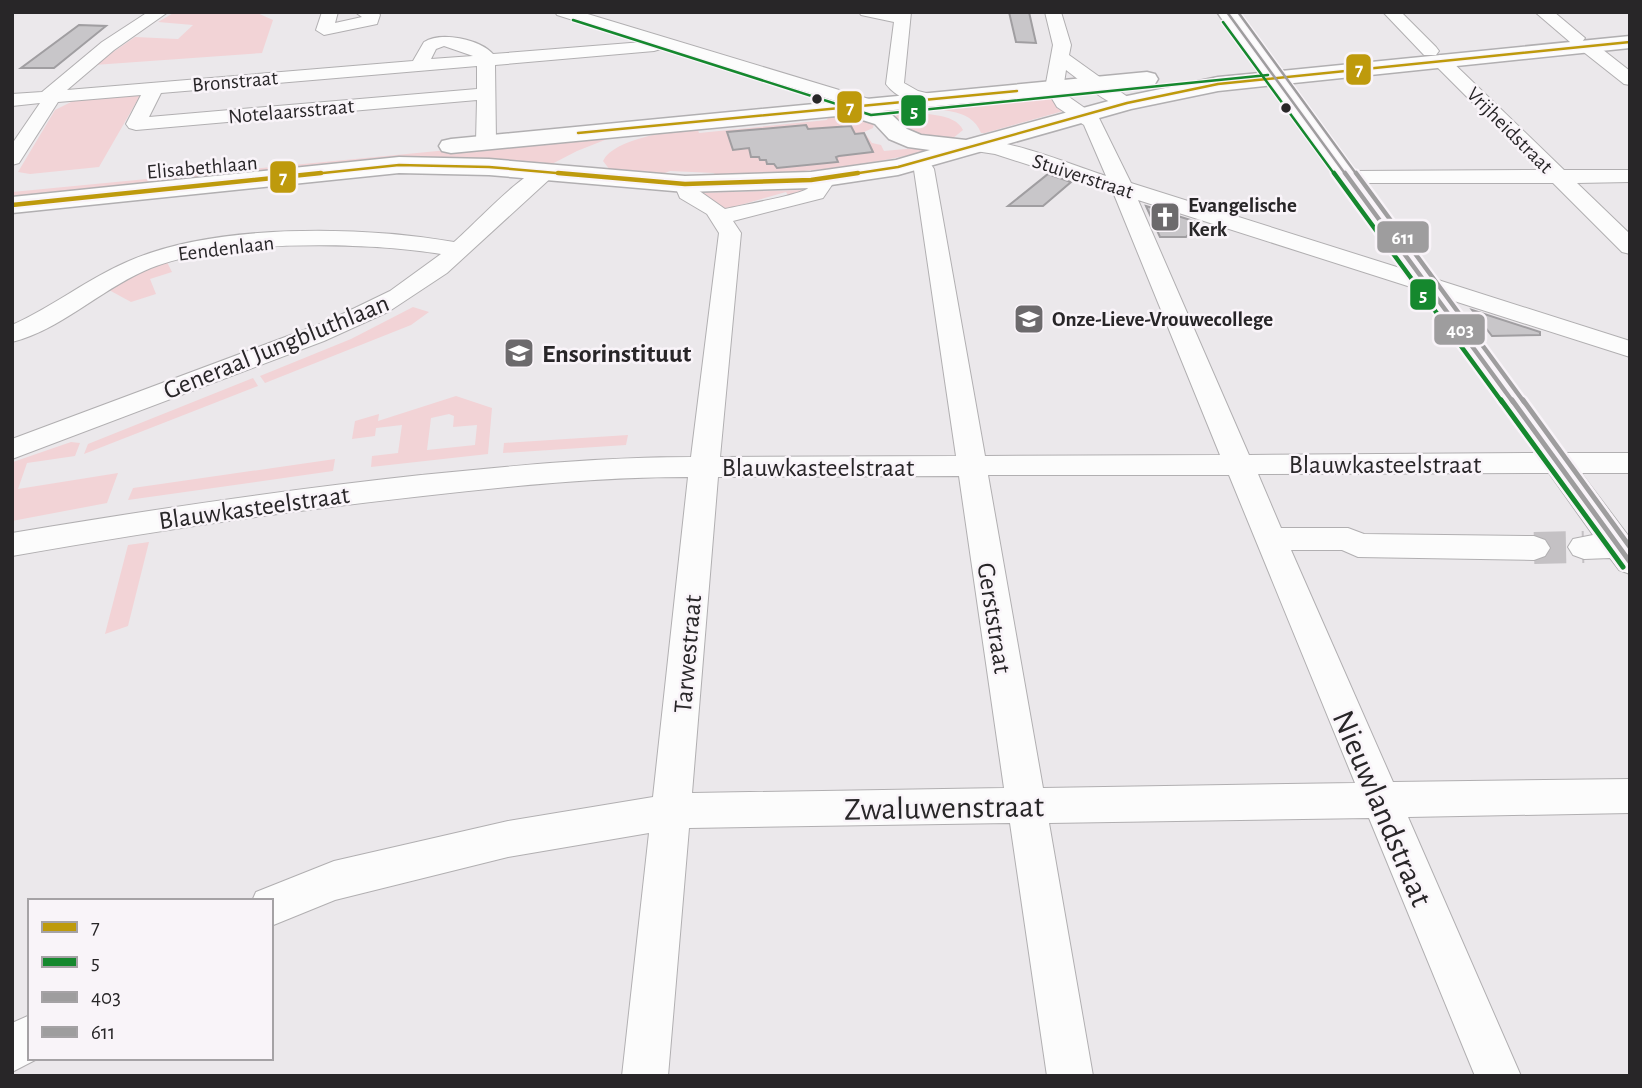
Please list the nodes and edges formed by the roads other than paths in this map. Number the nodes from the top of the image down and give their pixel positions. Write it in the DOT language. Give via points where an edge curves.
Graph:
graph roads {
  1 [pos="160,12"];
  2 [pos="330,12"];
  3 [pos="363,12"];
  4 [pos="563,12"];
  5 [pos="576,12"];
  6 [pos="867,12"];
  7 [pos="1053,12"];
  8 [pos="1227,12"];
  9 [pos="1391,12"];
  10 [pos="1544,12"];
  11 [pos="902,15"];
  12 [pos="598,21"];
  13 [pos="634,33"];
  14 [pos="1630,33"];
  15 [pos="663,42"];
  16 [pos="1581,42"];
  17 [pos="1630,42"];
  18 [pos="622,49"];
  19 [pos="1435,56"];
  20 [pos="1061,58"];
  21 [pos="486,61"];
  22 [pos="1271,71"];
  23 [pos="1630,80"];
  24 [pos="1098,83"];
  25 [pos="154,88"];
  26 [pos="805,88"];
  27 [pos="1057,88"];
  28 [pos="486,94"];
  29 [pos="50,97"];
  30 [pos="12,100"];
  31 [pos="931,100"];
  32 [pos="1127,103"];
  33 [pos="872,106"];
  34 [pos="846,108"];
  35 [pos="12,115"];
  36 [pos="1082,115"];
  37 [pos="684,123"];
  38 [pos="485,142"];
  39 [pos="606,146"];
  40 [pos="976,146"];
  41 [pos="12,159"];
  42 [pos="918,162"];
  43 [pos="546,172"];
  44 [pos="1557,176"];
  45 [pos="1630,176"];
  46 [pos="1347,177"];
  47 [pos="825,179"];
  48 [pos="617,180"];
  49 [pos="685,184"];
  50 [pos="12,185"];
  51 [pos="1122,188"];
  52 [pos="12,205"];
  53 [pos="726,225"];
  54 [pos="1630,247"];
  55 [pos="459,250"];
  56 [pos="1428,286"];
  57 [pos="12,334"];
  58 [pos="1630,349"];
  59 [pos="12,449"];
  60 [pos="1558,463"];
  61 [pos="1630,463"];
  62 [pos="1238,465"];
  63 [pos="970,467"];
  64 [pos="704,468"];
  65 [pos="1269,539"];
  66 [pos="12,545"];
  67 [pos="1584,547"];
  68 [pos="1534,548"];
  69 [pos="1624,554"];
  70 [pos="1630,796"];
  71 [pos="1379,799"];
  72 [pos="1027,806"];
  73 [pos="673,811"];
  74 [pos="273,905"];
  75 [pos="28,1039"];
  76 [pos="12,1049"];
  77 [pos="645,1076"];
  78 [pos="1070,1076"];
  79 [pos="1498,1076"];
  1 -- 29 [label="street" via="108,46"];
  2 -- 3 [label="street" via="324,30 371,20 372,15"];
  4 -- 12 [label="street"];
  5 -- 12 [label="street"];
  6 -- 11 [label="street"];
  7 -- 20 [label="street"];
  8 -- 22 [label="main road"];
  9 -- 19 [label="street, Vrijheidstraat"];
  10 -- 16 [label="street"];
  11 -- 31 [label="street" via="895,84"];
  12 -- 13 [label="street"];
  13 -- 15 [label="street"];
  13 -- 18 [label="street" via="634,42"];
  14 -- 16 [label="main road, Elisabethlaan"];
  15 -- 18 [label="street, Bronstraat"];
  15 -- 26 [label="street"];
  16 -- 17 [label="main road, Elisabethlaan"];
  16 -- 19 [label="main road, Elisabethlaan"];
  16 -- 23 [label="street"];
  18 -- 21 [label="street, Bronstraat"];
  19 -- 22 [label="main road, Elisabethlaan"];
  19 -- 44 [label="street, Vrijheidstraat"];
  20 -- 24 [label="street"];
  20 -- 27 [label="street"];
  21 -- 25 [label="street, Bronstraat"];
  21 -- 28 [label="street"];
  22 -- 24 [label="main road, Elisabethlaan"];
  22 -- 32 [label="main road, Elisabethlaan"];
  22 -- 46 [label="street"];
  24 -- 27 [label="main road, Elisabethlaan"];
  24 -- 32 [label="street"];
  25 -- 28 [label="street, Notelaarsstraat" via="136,124"];
  25 -- 29 [label="street, Bronstraat"];
  26 -- 33 [label="street"];
  26 -- 34 [label="street"];
  27 -- 31 [label="main road, Elisabethlaan"];
  27 -- 36 [label="street" via="1064,103"];
  28 -- 38 [label="street"];
  29 -- 30 [label="street, Bronstraat"];
  29 -- 35 [label="street"];
  29 -- 41 [label="street"];
  31 -- 33 [label="main road, Elisabethlaan"];
  32 -- 36 [label="main road, Elisabethlaan"];
  33 -- 34 [label="main road, Elisabethlaan"];
  33 -- 40 [label="main road, Elisabethlaan" via="952,115 968,124"];
  34 -- 37 [label="main road, Elisabethlaan"];
  34 -- 40 [label="main road, Elisabethlaan" via="883,119 898,134 917,142"];
  36 -- 40 [label="main road, Elisabethlaan"];
  36 -- 51 [label="street, Nieuwlandstraat" via="1092,122"];
  37 -- 38 [label="main road, Elisabethlaan"];
  37 -- 39 [label="main road, Elisabethlaan"];
  38 -- 50 [label="main road, Elisabethlaan"];
  39 -- 43 [label="main road, Elisabethlaan"];
  39 -- 48 [label="main road" via="597,161 602,171"];
  40 -- 42 [label="main road, Elisabethlaan"];
  40 -- 51 [label="street, Stuiverstraat" via="997,148"];
  42 -- 47 [label="main road, Elisabethlaan"];
  42 -- 63 [label="street, Gerststraat" via="924,169"];
  43 -- 48 [label="main road, Elisabethlaan"];
  43 -- 52 [label="main road, Elisabethlaan" via="399,165"];
  43 -- 55 [label="street, Generaal Jungbluthlaan"];
  44 -- 45 [label="street"];
  44 -- 46 [label="street"];
  44 -- 54 [label="street, Vrijheidstraat"];
  46 -- 56 [label="street"];
  47 -- 49 [label="main road, Elisabethlaan"];
  47 -- 53 [label="street, Elisabethlaan" via="815,193 754,211"];
  48 -- 49 [label="main road, Elisabethlaan"];
  49 -- 53 [label="street" via="688,192 715,209"];
  51 -- 56 [label="street, Stuiverstraat"];
  51 -- 62 [label="street, Nieuwlandstraat"];
  53 -- 64 [label="street, Tarwestraat"];
  55 -- 57 [label="street, Eendenlaan" via="334,239 258,242 177,253 137,265 53,316"];
  55 -- 59 [label="street, Generaal Jungbluthlaan" via="425,279 359,316"];
  56 -- 58 [label="street, Stuiverstraat"];
  56 -- 60 [label="street"];
  60 -- 61 [label="street, Blauwkasteelstraat"];
  60 -- 62 [label="street, Blauwkasteelstraat"];
  60 -- 69 [label="street"];
  62 -- 63 [label="street, Blauwkasteelstraat"];
  62 -- 65 [label="street, Nieuwlandstraat"];
  63 -- 64 [label="street, Blauwkasteelstraat"];
  63 -- 72 [label="street, Gerststraat"];
  64 -- 66 [label="street, Blauwkasteelstraat" via="617,467 478,478 164,518"];
  64 -- 73 [label="street, Tarwestraat"];
  65 -- 68 [label="street" via="1348,538 1358,545"];
  65 -- 71 [label="street, Nieuwlandstraat"];
  67 -- 69 [label="street"];
  70 -- 71 [label="street, Zwaluwenstraat"];
  71 -- 72 [label="street, Zwaluwenstraat"];
  71 -- 79 [label="street, Nieuwlandstraat"];
  72 -- 73 [label="street, Zwaluwenstraat"];
  72 -- 78 [label="street, Gerststraat"];
  73 -- 74 [label="street, Zwaluwenstraat" via="494,842 334,881"];
  73 -- 77 [label="street, Tarwestraat"];
  75 -- 76 [label="street"];
}
